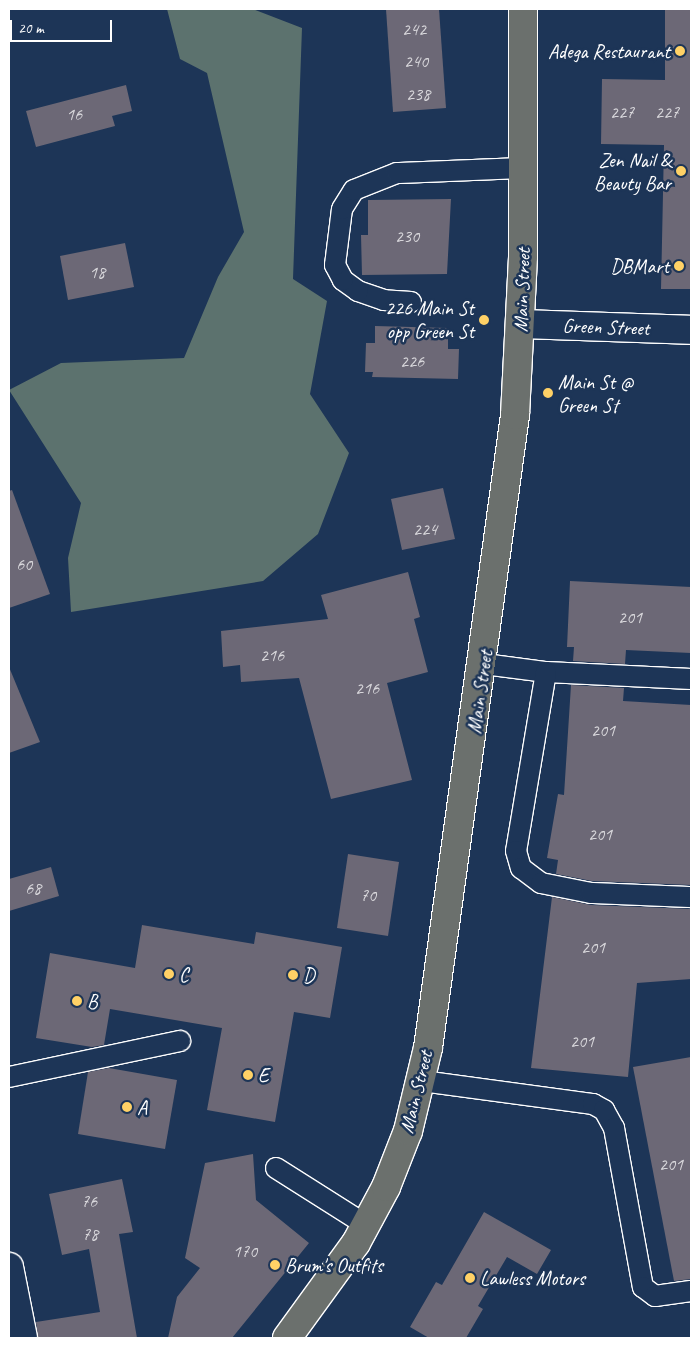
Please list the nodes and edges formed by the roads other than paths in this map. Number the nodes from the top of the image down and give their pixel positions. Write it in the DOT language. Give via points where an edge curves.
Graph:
graph roads {
  1 [pos="522,9"];
  2 [pos="524,168"];
  3 [pos="411,302"];
  4 [pos="521,324"];
  5 [pos="691,330"];
  6 [pos="484,664"];
  7 [pos="546,672"];
  8 [pos="691,679"];
  9 [pos="691,897"];
  10 [pos="180,1041"];
  11 [pos="9,1077"];
  12 [pos="422,1081"];
  13 [pos="276,1168"];
  14 [pos="366,1225"];
  15 [pos="9,1267"];
  16 [pos="691,1291"];
  17 [pos="23,1338"];
  18 [pos="287,1338"];
  1 -- 2 [label="main road, Main Street"];
  2 -- 3 [label="lane" via="397,173 354,190 342,209 335,265 343,280 358,291 384,300"];
  2 -- 4 [label="main road, Main Street"];
  4 -- 5 [label="street, Green Street"];
  4 -- 6 [label="main road, Main Street" via="515,415"];
  6 -- 7 [label="lane"];
  6 -- 12 [label="main road, Main Street"];
  7 -- 8 [label="lane"];
  7 -- 9 [label="lane" via="517,843 521,868 533,880 563,889"];
  10 -- 11 [label="lane"];
  12 -- 14 [label="main road, Main Street" via="396,1162"];
  12 -- 16 [label="lane" via="592,1104 604,1110 614,1128 643,1287 655,1296"];
  13 -- 14 [label="lane"];
  14 -- 18 [label="main road, Main Street"];
  15 -- 17 [label="street"];
}
